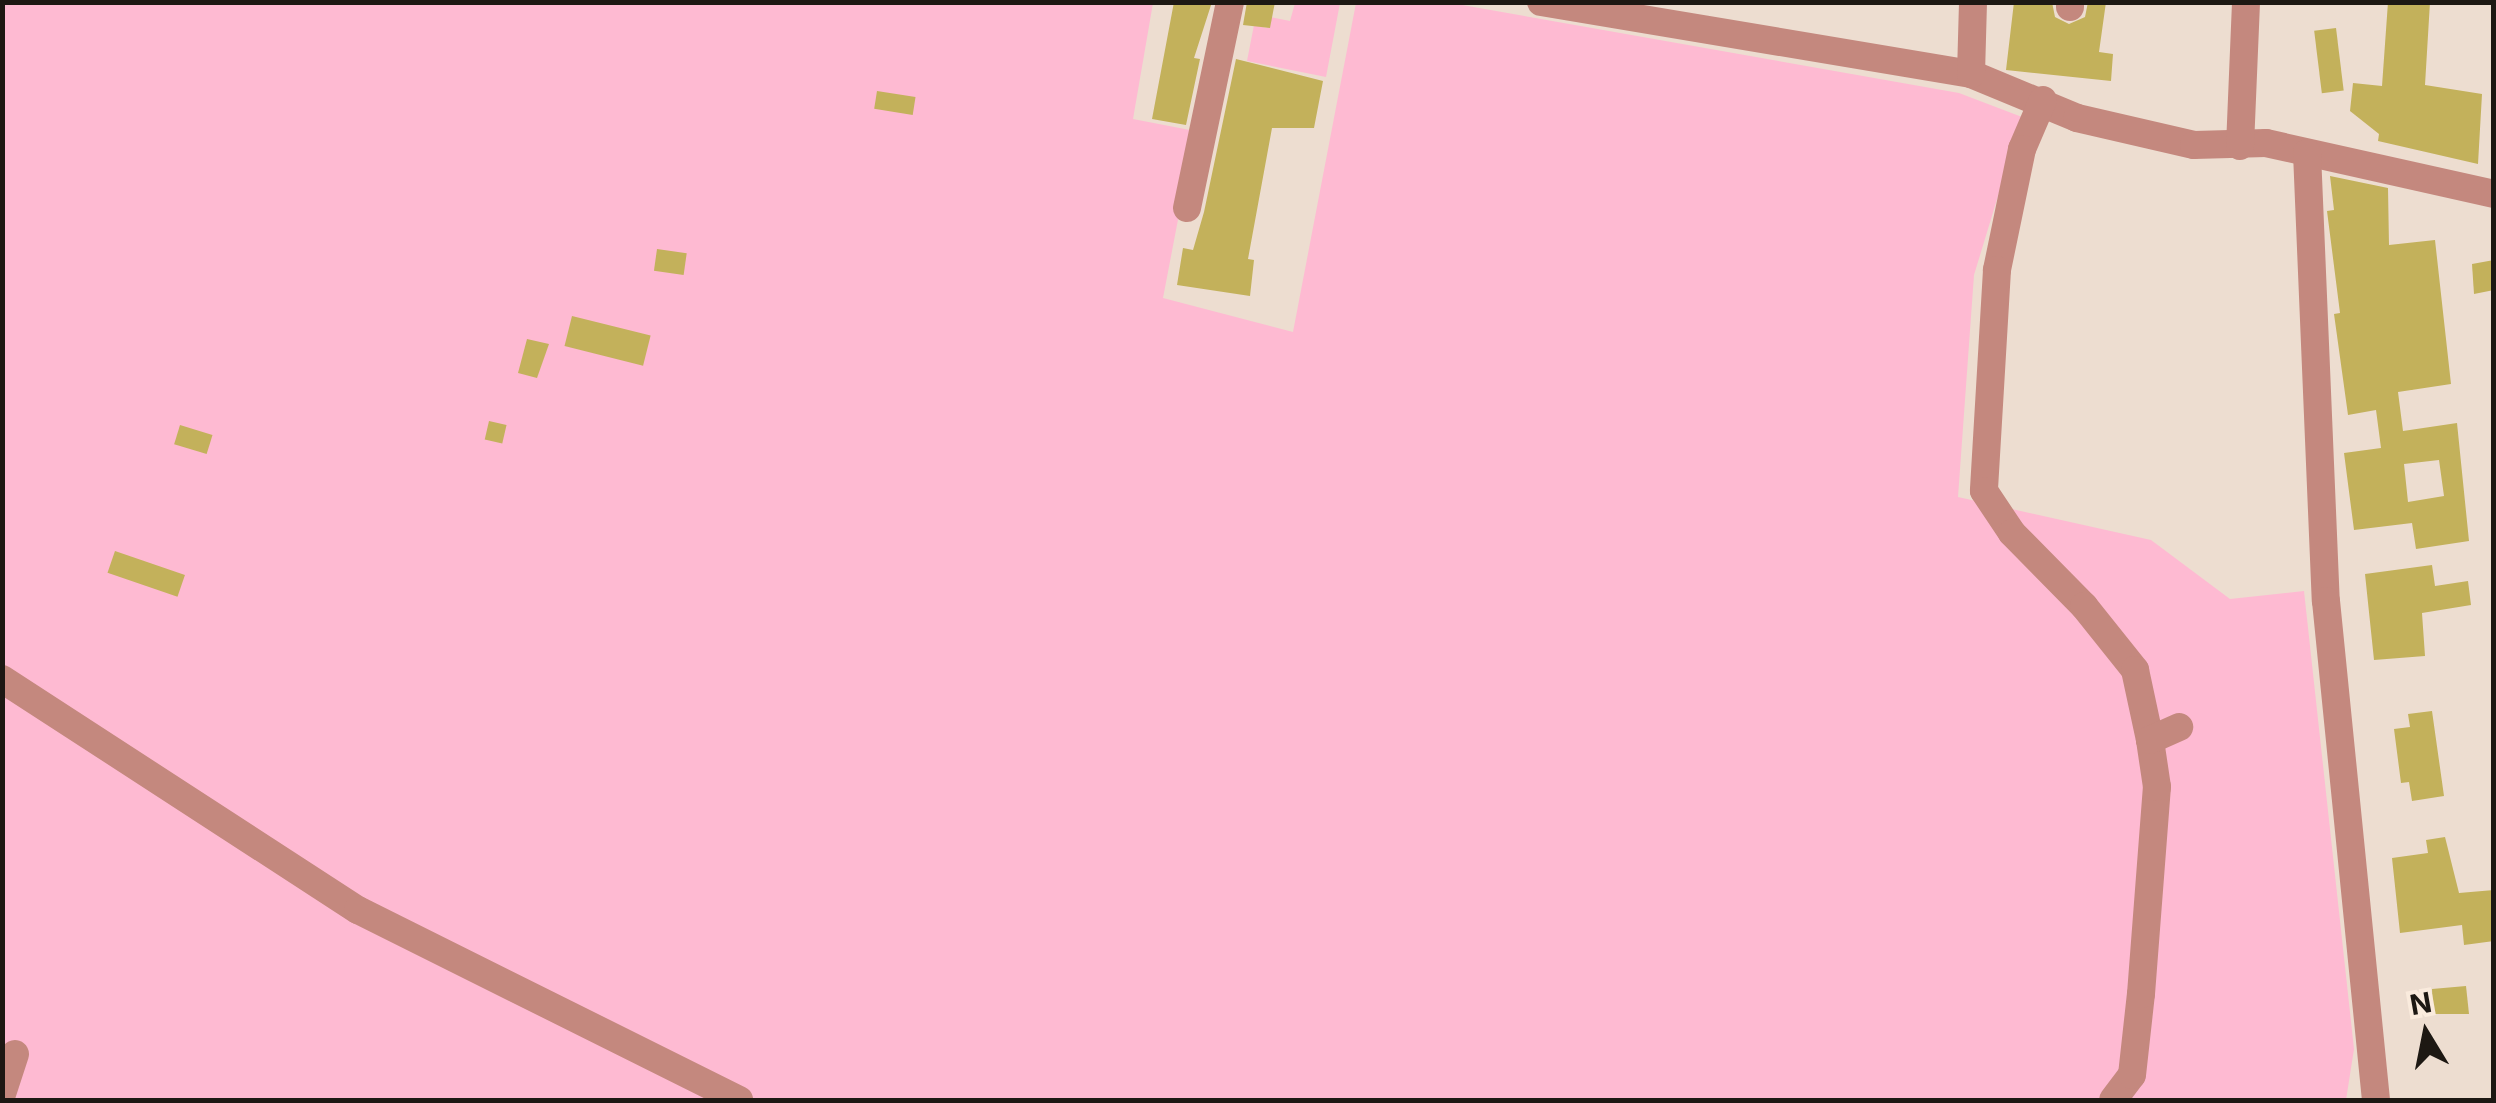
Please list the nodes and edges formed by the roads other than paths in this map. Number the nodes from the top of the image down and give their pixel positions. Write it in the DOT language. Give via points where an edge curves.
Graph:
graph roads {
  1 [pos="1230,2"];
  2 [pos="1541,2"];
  3 [pos="1972,2"];
  4 [pos="2246,2"];
  5 [pos="1972,74"];
  6 [pos="2044,100"];
  7 [pos="2240,146"];
  8 [pos="2308,152"];
  9 [pos="2494,194"];
  10 [pos="1187,208"];
  11 [pos="2,679"];
  12 [pos="2179,727"];
  13 [pos="2150,740"];
  14 [pos="14,1054"];
  15 [pos="2,1094"];
  16 [pos="739,1100"];
  17 [pos="2113,1100"];
  18 [pos="2376,1100"];
  1 -- 10 [label="street"];
  2 -- 5 [label="street"];
  3 -- 5 [label="street"];
  4 -- 7 [label="street"];
  5 -- 6 [label="street"];
  6 -- 7 [label="street" via="2078,118 2194,145"];
  6 -- 13 [label="street" via="2022,148 1997,270 1984,491 2012,533 2084,606 2134,670"];
  7 -- 8 [label="street" via="2266,143"];
  8 -- 9 [label="street"];
  8 -- 18 [label="street" via="2328,632"];
  11 -- 16 [label="street" via="358,910"];
  12 -- 13 [label="street"];
  13 -- 17 [label="street" via="2157,787 2141,994 2132,1075"];
  14 -- 15 [label="street"];
}
